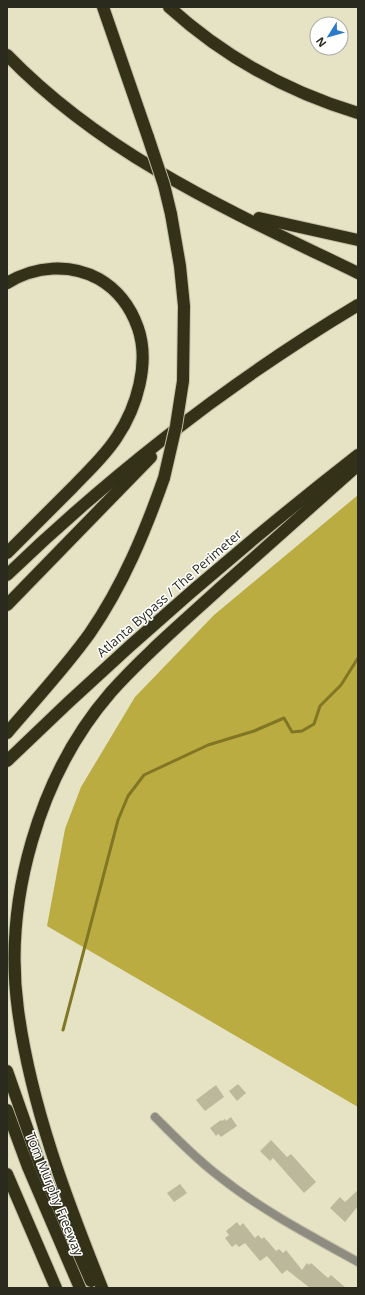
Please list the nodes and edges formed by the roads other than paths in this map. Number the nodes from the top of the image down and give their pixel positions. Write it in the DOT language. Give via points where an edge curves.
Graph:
graph roads {
  1 [pos="103,7"];
  2 [pos="169,7"];
  3 [pos="7,55"];
  4 [pos="358,113"];
  5 [pos="208,198"];
  6 [pos="358,240"];
  7 [pos="358,273"];
  8 [pos="7,283"];
  9 [pos="358,305"];
  10 [pos="186,422"];
  11 [pos="358,455"];
  12 [pos="358,466"];
  13 [pos="7,554"];
  14 [pos="7,575"];
  15 [pos="7,604"];
  16 [pos="7,734"];
  17 [pos="7,761"];
  18 [pos="7,1071"];
  19 [pos="7,1110"];
  20 [pos="155,1117"];
  21 [pos="7,1174"];
  22 [pos="358,1262"];
  23 [pos="56,1288"];
  24 [pos="80,1288"];
  25 [pos="94,1288"];
  26 [pos="102,1288"];
  1 -- 16 [label="highway, bridge" via="164,185 171,214 184,306 183,381 164,478 138,548 106,607 72,656"];
  2 -- 4 [label="highway" via="200,34 242,62 293,89"];
  3 -- 5 [label="highway" via="51,97 91,129 145,164"];
  5 -- 6 [label="highway" via="276,223"];
  5 -- 7 [label="highway"];
  8 -- 13 [label="highway" via="50,268 69,269 97,278 114,290 130,309 140,333 143,353 137,392 129,415 117,437 102,456"];
  9 -- 10 [label="highway" via="292,346"];
  10 -- 14 [label="highway" via="111,480"];
  10 -- 15 [label="highway"];
  11 -- 17 [label="highway, Atlanta Bypass / The Perimeter" via="228,558 104,668"];
  12 -- 26 [label="highway" via="155,647 110,693 61,765 36,825 18,907 15,964 18,1009 24,1045 48,1143"];
  18 -- 25 [label="highway" via="40,1165"];
  19 -- 24 [label="highway, Tom Murphy Freeway" via="31,1174"];
  20 -- 22 [label="street" via="220,1177 275,1216"];
  21 -- 23 [label="highway"];
}
